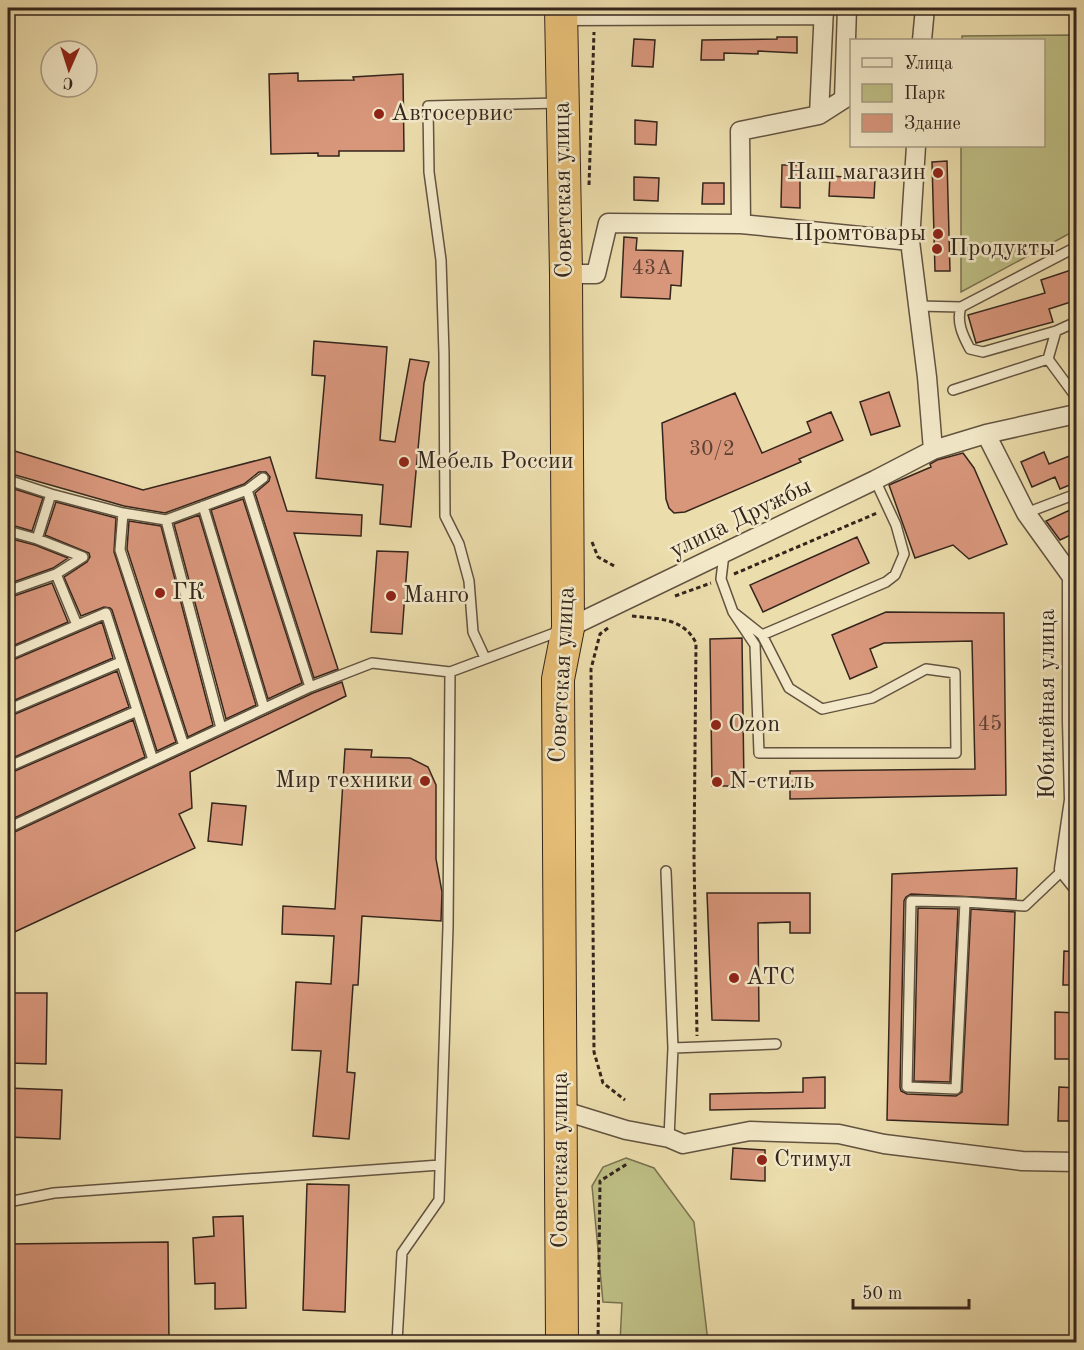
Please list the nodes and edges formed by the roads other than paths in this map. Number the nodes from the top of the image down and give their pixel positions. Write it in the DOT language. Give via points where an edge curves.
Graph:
graph roads {
  1 [pos="847,8"];
  2 [pos="925,8"];
  3 [pos="824,11"];
  4 [pos="561,12"];
  5 [pos="922,39"];
  6 [pos="563,103"];
  7 [pos="819,115"];
  8 [pos="916,147"];
  9 [pos="741,224"];
  10 [pos="910,241"];
  11 [pos="1077,247"];
  12 [pos="566,274"];
  13 [pos="918,306"];
  14 [pos="961,307"];
  15 [pos="1077,322"];
  16 [pos="1056,331"];
  17 [pos="1048,359"];
  18 [pos="953,390"];
  19 [pos="1077,397"];
  20 [pos="1077,414"];
  21 [pos="986,434"];
  22 [pos="933,450"];
  23 [pos="263,478"];
  24 [pos="8,480"];
  25 [pos="875,480"];
  26 [pos="247,490"];
  27 [pos="51,494"];
  28 [pos="1077,494"];
  29 [pos="204,506"];
  30 [pos="123,513"];
  31 [pos="1026,513"];
  32 [pos="166,520"];
  33 [pos="8,531"];
  34 [pos="37,539"];
  35 [pos="724,554"];
  36 [pos="56,574"];
  37 [pos="1074,577"];
  38 [pos="8,591"];
  39 [pos="733,612"];
  40 [pos="77,625"];
  41 [pos="568,628"];
  42 [pos="762,636"];
  43 [pos="8,655"];
  44 [pos="485,658"];
  45 [pos="121,662"];
  46 [pos="450,672"];
  47 [pos="310,687"];
  48 [pos="264,708"];
  49 [pos="8,710"];
  50 [pos="137,711"];
  51 [pos="221,728"];
  52 [pos="184,746"];
  53 [pos="153,760"];
  54 [pos="8,767"];
  55 [pos="1075,800"];
  56 [pos="8,828"];
  57 [pos="1064,869"];
  58 [pos="666,871"];
  59 [pos="1077,884"];
  60 [pos="965,902"];
  61 [pos="776,1044"];
  62 [pos="673,1048"];
  63 [pos="561,1110"];
  64 [pos="669,1138"];
  65 [pos="1077,1162"];
  66 [pos="440,1165"];
  67 [pos="8,1202"];
  68 [pos="397,1342"];
  69 [pos="562,1342"];
  1 -- 7 [label="street" via="844,99"];
  2 -- 5 [label="street"];
  3 -- 4 [label="street"];
  3 -- 7 [label="street"];
  4 -- 6 [label="highway, Советская улица"];
  6 -- 12 [label="highway, Советская улица"];
  6 -- 44 [label="lane" via="428,106 429,172 441,260 445,516 462,553 469,581 473,632"];
  7 -- 9 [label="street" via="740,131"];
  8 -- 10 [label="street"];
  9 -- 10 [label="street"];
  9 -- 12 [label="street" via="608,223 596,274"];
  10 -- 13 [label="street"];
  11 -- 14 [label="lane"];
  12 -- 41 [label="highway, Советская улица"];
  13 -- 14 [label="lane"];
  13 -- 22 [label="street"];
  14 -- 16 [label="lane" via="958,315 970,350 983,352"];
  15 -- 16 [label="lane"];
  16 -- 17 [label="lane"];
  17 -- 18 [label="lane"];
  17 -- 19 [label="lane"];
  20 -- 21 [label="street, улица Дружбы"];
  21 -- 22 [label="street, улица Дружбы"];
  21 -- 31 [label="street, Юбилейная улица"];
  22 -- 25 [label="street, улица Дружбы"];
  23 -- 26 [label="lane"];
  24 -- 27 [label="lane"];
  25 -- 35 [label="street, улица Дружбы"];
  25 -- 42 [label="lane" via="896,525 904,554 895,575"];
  26 -- 29 [label="lane"];
  26 -- 47 [label="lane"];
  27 -- 30 [label="lane"];
  27 -- 34 [label="lane"];
  28 -- 31 [label="lane"];
  29 -- 32 [label="lane"];
  29 -- 48 [label="lane"];
  30 -- 32 [label="lane"];
  30 -- 52 [label="lane" via="120,550"];
  31 -- 37 [label="street, Юбилейная улица"];
  32 -- 51 [label="lane"];
  33 -- 34 [label="lane"];
  34 -- 36 [label="lane" via="84,557"];
  35 -- 39 [label="lane" via="721,579"];
  35 -- 41 [label="street, улица Дружбы"];
  36 -- 38 [label="lane"];
  36 -- 40 [label="lane"];
  37 -- 55 [label="street, Юбилейная улица" via="1071,722"];
  39 -- 42 [label="lane"];
  39 -- 42 [label="lane" via="755,645 759,753 956,753 955,672 926,669 872,698 822,710 789,688"];
  40 -- 43 [label="lane"];
  40 -- 45 [label="lane" via="106,613"];
  41 -- 44 [label="lane"];
  41 -- 63 [label="highway, Советская улица" via="558,679"];
  44 -- 46 [label="lane"];
  45 -- 49 [label="lane"];
  45 -- 50 [label="lane"];
  46 -- 47 [label="lane" via="372,663"];
  46 -- 66 [label="lane" via="448,927"];
  47 -- 48 [label="lane"];
  48 -- 51 [label="lane"];
  50 -- 53 [label="lane"];
  50 -- 54 [label="lane"];
  51 -- 52 [label="lane"];
  52 -- 53 [label="lane"];
  53 -- 56 [label="lane"];
  55 -- 57 [label="street, Юбилейная улица"];
  57 -- 59 [label="street"];
  57 -- 60 [label="lane" via="1025,906"];
  58 -- 62 [label="lane"];
  60 -- 60 [label="lane" via="911,901 907,1087 956,1089"];
  61 -- 62 [label="lane"];
  62 -- 64 [label="lane"];
  63 -- 64 [label="street" via="626,1131"];
  63 -- 69 [label="highway, Советская улица"];
  64 -- 65 [label="street" via="683,1144 750,1131 839,1134 884,1144 1022,1161"];
  66 -- 67 [label="lane" via="54,1193"];
  66 -- 68 [label="lane" via="439,1200 402,1253"];
}
